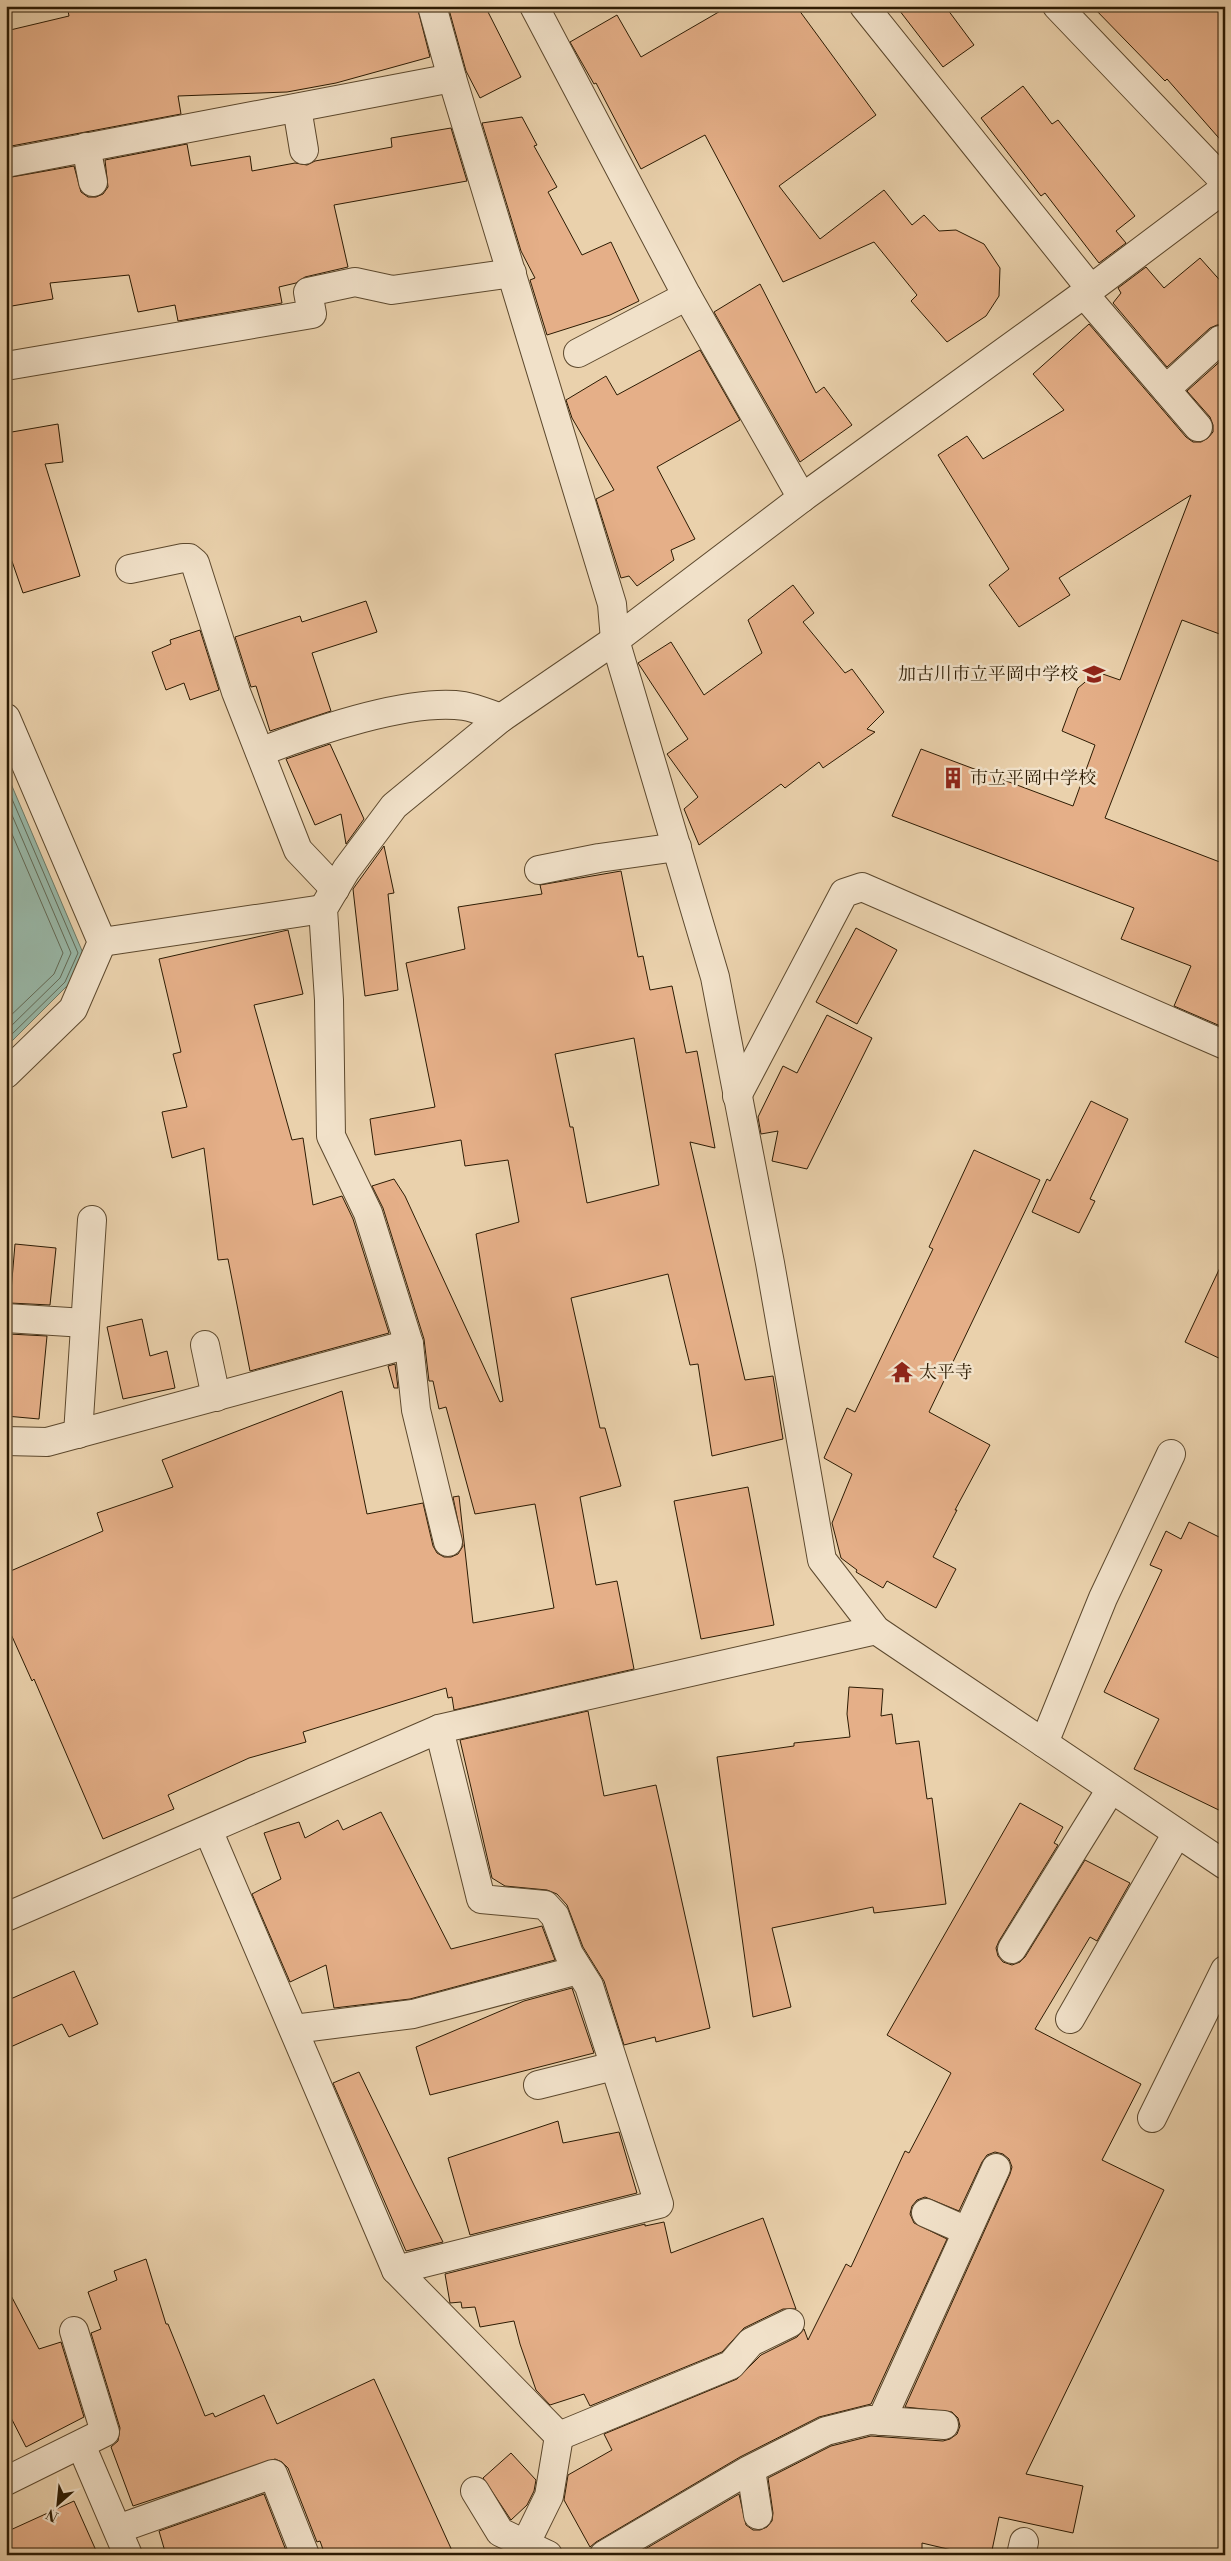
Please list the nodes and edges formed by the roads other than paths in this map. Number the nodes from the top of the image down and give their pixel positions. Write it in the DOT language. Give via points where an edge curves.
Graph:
graph roads {
  1 [pos="432,6"];
  2 [pos="534,6"];
  3 [pos="864,6"];
  4 [pos="1057,6"];
  5 [pos="452,78"];
  6 [pos="297,108"];
  7 [pos="86,148"];
  8 [pos="304,150"];
  9 [pos="6,163"];
  10 [pos="93,182"];
  11 [pos="1225,182"];
  12 [pos="1225,188"];
  13 [pos="512,273"];
  14 [pos="1087,291"];
  15 [pos="688,296"];
  16 [pos="1220,340"];
  17 [pos="578,353"];
  18 [pos="6,366"];
  19 [pos="1166,389"];
  20 [pos="1198,427"];
  21 [pos="802,498"];
  22 [pos="130,569"];
  23 [pos="615,640"];
  24 [pos="6,718"];
  25 [pos="501,718"];
  26 [pos="260,752"];
  27 [pos="677,847"];
  28 [pos="539,870"];
  29 [pos="329,899"];
  30 [pos="102,942"];
  31 [pos="1225,1045"];
  32 [pos="6,1074"];
  33 [pos="737,1096"];
  34 [pos="92,1220"];
  35 [pos="6,1318"];
  36 [pos="85,1323"];
  37 [pos="410,1344"];
  38 [pos="205,1345"];
  39 [pos="216,1397"];
  40 [pos="78,1434"];
  41 [pos="6,1440"];
  42 [pos="1171,1454"];
  43 [pos="448,1542"];
  44 [pos="876,1630"];
  45 [pos="439,1729"];
  46 [pos="1044,1743"];
  47 [pos="1111,1789"];
  48 [pos="208,1830"];
  49 [pos="1177,1833"];
  50 [pos="1225,1865"];
  51 [pos="6,1917"];
  52 [pos="1012,1949"];
  53 [pos="578,1970"];
  54 [pos="1225,1970"];
  55 [pos="1070,2019"];
  56 [pos="294,2029"];
  57 [pos="614,2066"];
  58 [pos="538,2084"];
  59 [pos="1152,2118"];
  60 [pos="996,2168"];
  61 [pos="926,2213"];
  62 [pos="967,2231"];
  63 [pos="396,2270"];
  64 [pos="790,2323"];
  65 [pos="74,2330"];
  66 [pos="881,2421"];
  67 [pos="944,2425"];
  68 [pos="559,2436"];
  69 [pos="80,2445"];
  70 [pos="751,2470"];
  71 [pos="6,2481"];
  72 [pos="475,2491"];
  73 [pos="758,2515"];
  74 [pos="118,2529"];
  75 [pos="521,2550"];
  76 [pos="128,2555"];
  77 [pos="305,2555"];
  78 [pos="548,2555"];
  79 [pos="604,2555"];
  1 -- 5 [label="street"];
  2 -- 15 [label="street"];
  3 -- 14 [label="street"];
  4 -- 11 [label="street"];
  5 -- 6 [label="street"];
  5 -- 13 [label="street"];
  6 -- 7 [label="street"];
  6 -- 8 [label="street"];
  7 -- 9 [label="street"];
  7 -- 10 [label="street"];
  12 -- 14 [label="street"];
  13 -- 18 [label="street" via="392,290 355,282 308,292 312,314"];
  13 -- 23 [label="street" via="612,604"];
  14 -- 19 [label="street"];
  14 -- 21 [label="street"];
  15 -- 17 [label="street"];
  15 -- 21 [label="street"];
  16 -- 19 [label="street"];
  19 -- 20 [label="street"];
  21 -- 23 [label="street"];
  22 -- 26 [label="street" via="183,558 195,563 236,692"];
  23 -- 25 [label="street"];
  23 -- 27 [label="street"];
  24 -- 30 [label="street"];
  25 -- 26 [label="street" via="465,706 393,711 308,734"];
  25 -- 29 [label="street" via="394,806 346,870"];
  26 -- 29 [label="street" via="298,850"];
  27 -- 28 [label="street"];
  27 -- 33 [label="street" via="715,977"];
  29 -- 30 [label="street"];
  29 -- 37 [label="street" via="332,1136 368,1213"];
  30 -- 32 [label="street" via="73,1010"];
  31 -- 33 [label="street" via="862,887 844,894"];
  33 -- 44 [label="street" via="822,1560"];
  34 -- 36 [label="street"];
  35 -- 36 [label="street"];
  36 -- 40 [label="street"];
  37 -- 39 [label="street"];
  37 -- 43 [label="street" via="416,1410"];
  38 -- 39 [label="street"];
  39 -- 40 [label="street"];
  40 -- 41 [label="street" via="47,1442"];
  42 -- 46 [label="street" via="1102,1598"];
  44 -- 45 [label="street"];
  44 -- 46 [label="street"];
  45 -- 48 [label="street"];
  45 -- 53 [label="street" via="481,1899 546,1905 555,1916"];
  46 -- 47 [label="street"];
  47 -- 49 [label="street"];
  47 -- 52 [label="street"];
  48 -- 51 [label="street"];
  48 -- 56 [label="street"];
  49 -- 50 [label="street"];
  49 -- 55 [label="street"];
  53 -- 56 [label="street" via="413,2014"];
  53 -- 57 [label="street" via="588,1986"];
  54 -- 59 [label="street"];
  56 -- 63 [label="street"];
  57 -- 58 [label="street"];
  57 -- 63 [label="street" via="659,2204"];
  60 -- 62 [label="street"];
  61 -- 62 [label="street"];
  62 -- 66 [label="street"];
  63 -- 68 [label="street"];
  64 -- 68 [label="street" via="751,2342 731,2365"];
  65 -- 69 [label="street" via="105,2432"];
  66 -- 67 [label="street"];
  66 -- 70 [label="street" via="870,2420 826,2431"];
  68 -- 75 [label="street" via="549,2496"];
  69 -- 71 [label="street"];
  69 -- 74 [label="street"];
  70 -- 73 [label="street"];
  70 -- 79 [label="street"];
  72 -- 75 [label="street" via="500,2532"];
  74 -- 76 [label="street"];
  74 -- 77 [label="street" via="273,2474"];
  75 -- 78 [label="street"];
}
